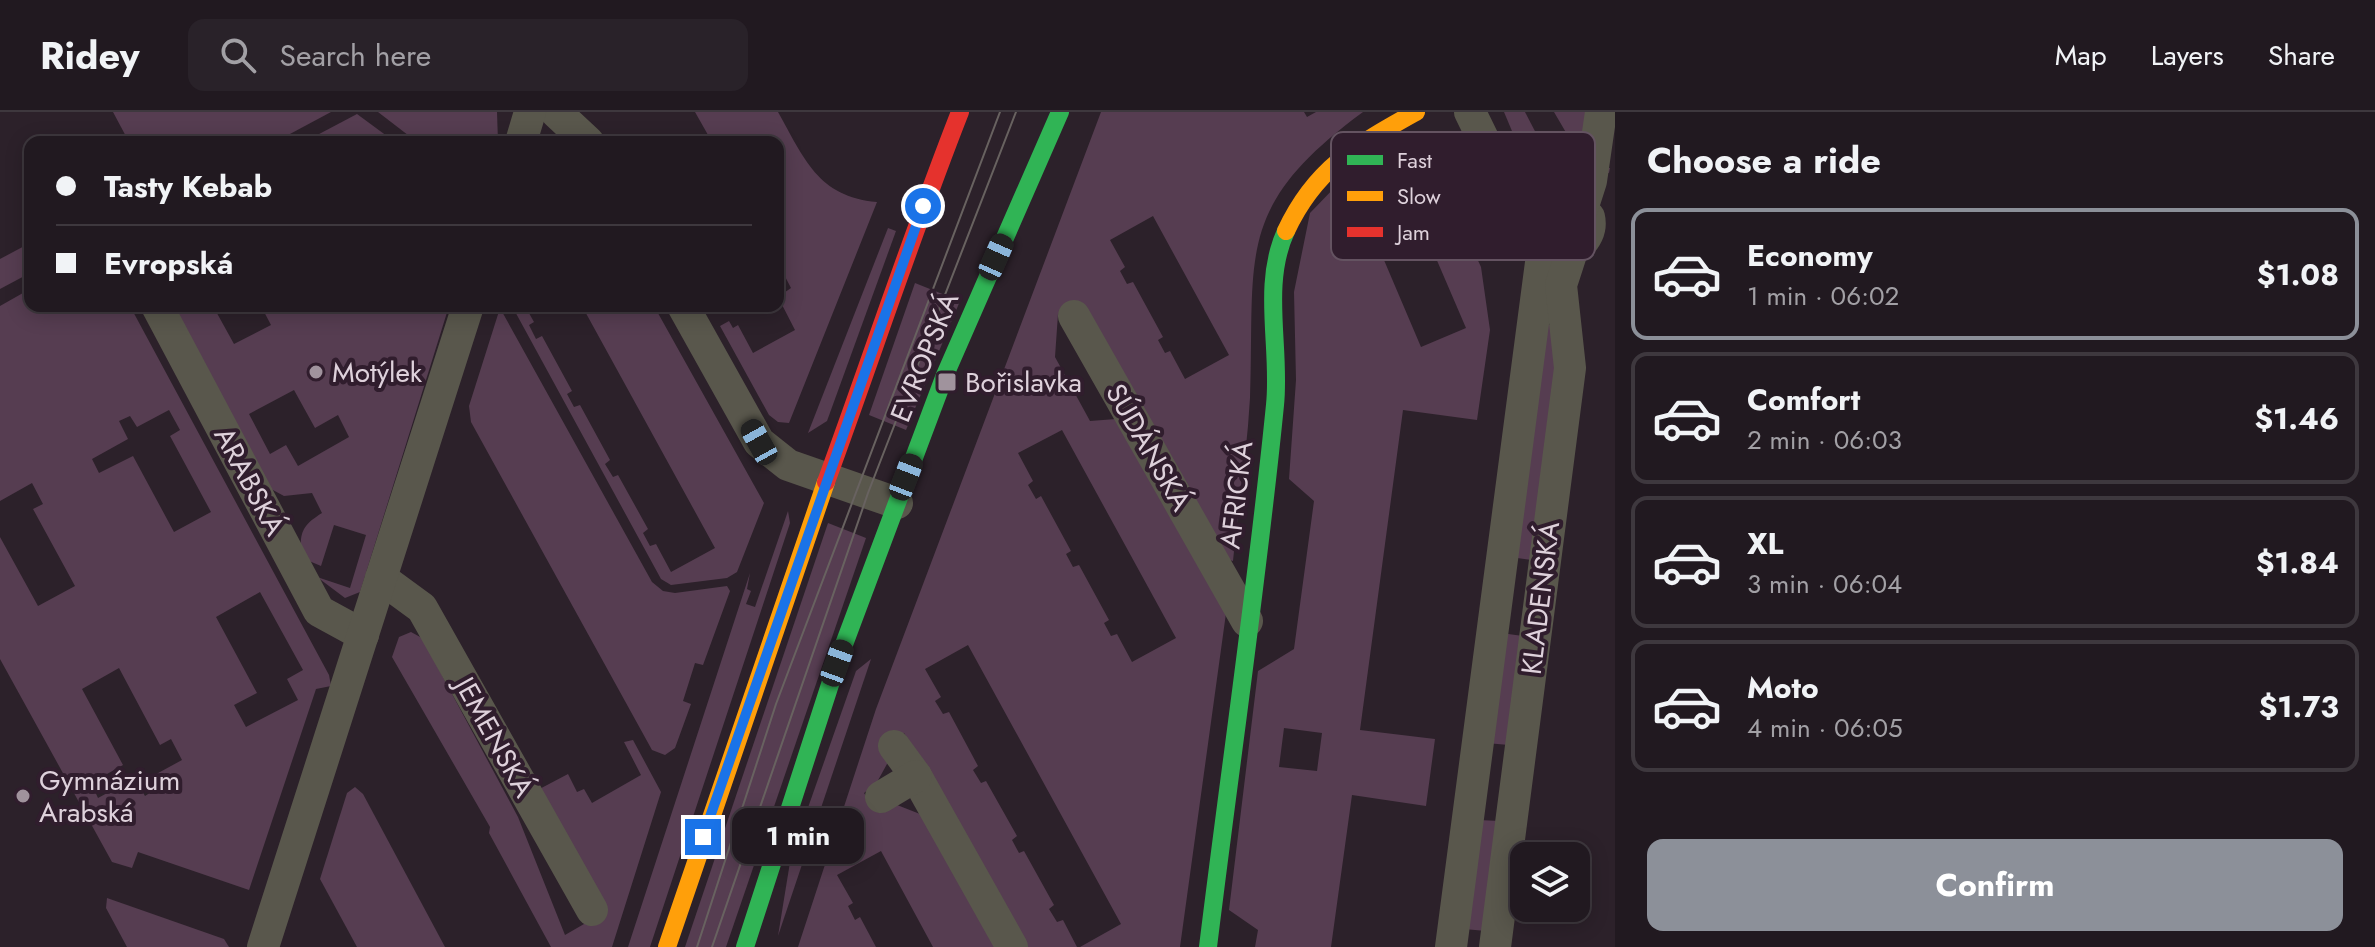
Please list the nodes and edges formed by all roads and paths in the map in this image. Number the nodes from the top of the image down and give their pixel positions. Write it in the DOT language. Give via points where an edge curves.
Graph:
graph roads {
  1 [pos="530,112"];
  2 [pos="556,112"];
  3 [pos="960,112"];
  4 [pos="1060,112"];
  5 [pos="1416,112"];
  6 [pos="1470,112"];
  7 [pos="1580,112"];
  8 [pos="1599,126"];
  9 [pos="1381,132"];
  10 [pos="1480,132"];
  11 [pos="523,136"];
  12 [pos="582,136"];
  13 [pos="1595,149"];
  14 [pos="1331,166"];
  15 [pos="1570,260"];
  16 [pos="1575,260"];
  17 [pos="160,312"];
  18 [pos="466,312"];
  19 [pos="686,312"];
  20 [pos="1074,316"];
  21 [pos="826,478"];
  22 [pos="897,503"];
  23 [pos="381,578"];
  24 [pos="1247,621"];
  25 [pos="363,635"];
  26 [pos="894,746"];
  27 [pos="916,776"];
  28 [pos="881,797"];
  29 [pos="592,910"];
  30 [pos="263,947"];
  31 [pos="667,947"];
  32 [pos="745,947"];
  33 [pos="1012,947"];
  34 [pos="1208,947"];
  35 [pos="1451,947"];
  36 [pos="1495,947"];
  1 -- 11 [label="street"];
  2 -- 12 [label="street"];
  3 -- 21 [label="main road, EVROPSKÁ"];
  4 -- 22 [label="main road, EVROPSKÁ" via="945,375"];
  5 -- 9 [label="main road, AFRICKÁ"];
  6 -- 10 [label="street"];
  7 -- 8 [label="street, KLADENSKÁ"];
  8 -- 13 [label="street, KLADENSKÁ"];
  14 -- 24 [label="main road, AFRICKÁ" via="1295,212 1279,247 1274,280 1276,401"];
  15 -- 36 [label="street, KLADENSKÁ" via="1561,285 1570,368"];
  16 -- 35 [label="street, KLADENSKÁ"];
  17 -- 25 [label="street, ARABSKÁ" via="319,611"];
  18 -- 23 [label="street"];
  19 -- 21 [label="street" via="759,442 788,465"];
  20 -- 24 [label="street, SÚDÁNSKÁ"];
  21 -- 22 [label="street"];
  21 -- 31 [label="main road, EVROPSKÁ"];
  22 -- 32 [label="main road, EVROPSKÁ" via="837,663"];
  23 -- 25 [label="street"];
  23 -- 29 [label="street, JEMENSKÁ" via="422,608"];
  24 -- 34 [label="main road, AFRICKÁ"];
  25 -- 30 [label="street"];
  26 -- 27 [label="street"];
  27 -- 28 [label="street"];
  27 -- 33 [label="street"];
}
